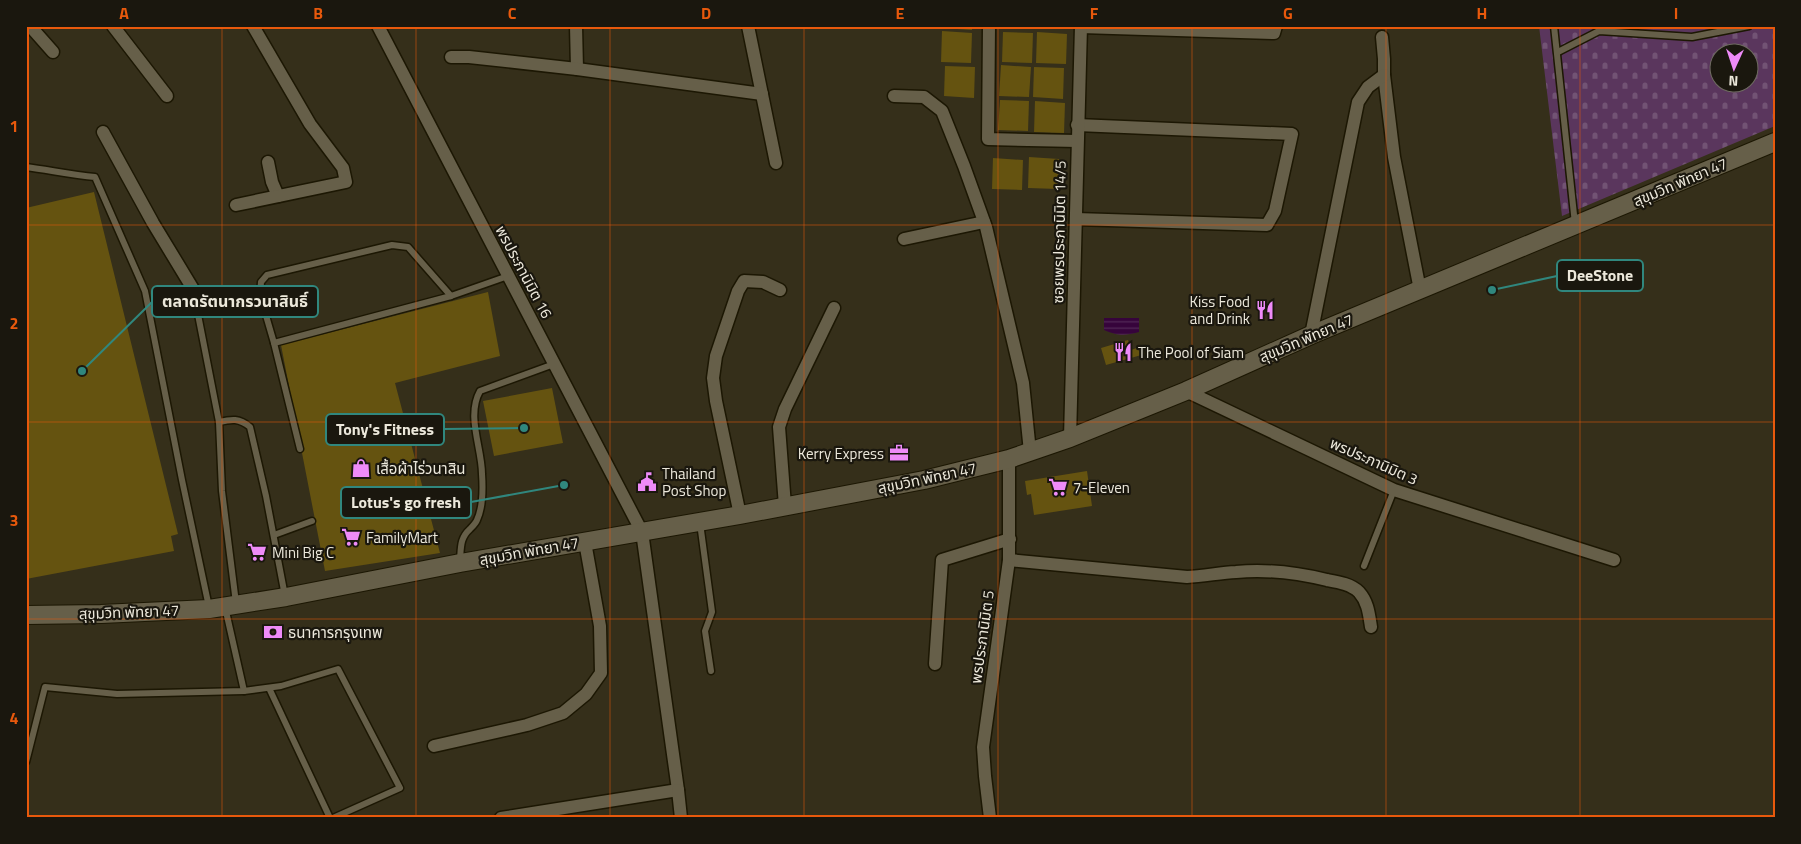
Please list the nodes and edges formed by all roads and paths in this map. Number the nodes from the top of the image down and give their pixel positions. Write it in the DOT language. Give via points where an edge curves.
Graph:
graph roads {
  1 [pos="30,26"];
  2 [pos="114,26"];
  3 [pos="253,26"];
  4 [pos="378,26"];
  5 [pos="576,26"];
  6 [pos="748,26"];
  7 [pos="990,26"];
  8 [pos="1276,26"];
  9 [pos="1554,26"];
  10 [pos="1749,26"];
  11 [pos="1081,27"];
  12 [pos="1382,37"];
  13 [pos="53,52"];
  14 [pos="1558,52"];
  15 [pos="451,57"];
  16 [pos="578,69"];
  17 [pos="1384,75"];
  18 [pos="762,94"];
  19 [pos="167,96"];
  20 [pos="894,96"];
  21 [pos="1077,125"];
  22 [pos="103,132"];
  23 [pos="1077,141"];
  24 [pos="1775,142"];
  25 [pos="268,162"];
  26 [pos="776,163"];
  27 [pos="26,168"];
  28 [pos="278,196"];
  29 [pos="236,205"];
  30 [pos="1076,219"];
  31 [pos="984,222"];
  32 [pos="1575,226"];
  33 [pos="904,239"];
  34 [pos="508,276"];
  35 [pos="193,289"];
  36 [pos="780,290"];
  37 [pos="1420,290"];
  38 [pos="451,296"];
  39 [pos="834,308"];
  40 [pos="1311,335"];
  41 [pos="274,343"];
  42 [pos="554,364"];
  43 [pos="1186,391"];
  44 [pos="219,422"];
  45 [pos="1070,438"];
  46 [pos="300,449"];
  47 [pos="1030,452"];
  48 [pos="1009,460"];
  49 [pos="1394,490"];
  50 [pos="785,506"];
  51 [pos="740,515"];
  52 [pos="312,521"];
  53 [pos="700,522"];
  54 [pos="642,532"];
  55 [pos="274,535"];
  56 [pos="1010,539"];
  57 [pos="585,542"];
  58 [pos="1009,560"];
  59 [pos="1614,560"];
  60 [pos="460,563"];
  61 [pos="1364,566"];
  62 [pos="286,597"];
  63 [pos="223,607"];
  64 [pos="26,615"];
  65 [pos="1371,627"];
  66 [pos="935,664"];
  67 [pos="712,671"];
  68 [pos="269,688"];
  69 [pos="244,691"];
  70 [pos="434,746"];
  71 [pos="26,762"];
  72 [pos="678,790"];
  73 [pos="331,818"];
  74 [pos="501,818"];
  75 [pos="682,818"];
  76 [pos="990,818"];
  1 -- 13 [label="street"];
  2 -- 19 [label="street"];
  3 -- 28 [label="street" via="310,124 343,168 346,182"];
  4 -- 34 [label="street, พรประภานิมิต 16"];
  5 -- 16 [label="street"];
  6 -- 18 [label="street"];
  7 -- 23 [label="street" via="988,139"];
  8 -- 11 [label="street" via="1274,33"];
  9 -- 14 [label="lane"];
  10 -- 14 [label="lane" via="1692,37 1599,31"];
  11 -- 21 [label="street, ซอยพรประภานิมิต 14/5"];
  12 -- 17 [label="street"];
  14 -- 32 [label="lane"];
  15 -- 16 [label="street"];
  16 -- 18 [label="street"];
  17 -- 37 [label="street" via="1394,158"];
  17 -- 40 [label="street" via="1368,86 1358,102"];
  18 -- 26 [label="street"];
  20 -- 31 [label="street" via="924,97 942,111"];
  21 -- 23 [label="street, ซอยพรประภานิมิต 14/5"];
  21 -- 30 [label="street" via="1292,134 1275,211 1267,225"];
  22 -- 35 [label="street"];
  23 -- 30 [label="street, ซอยพรประภานิมิต 14/5"];
  24 -- 32 [label="street, สุขุมวิท พัทยา 47"];
  25 -- 28 [label="street"];
  27 -- 63 [label="lane" via="95,177 145,291 182,480"];
  28 -- 29 [label="street"];
  30 -- 45 [label="street, ซอยพรประภานิมิต 14/5"];
  31 -- 33 [label="street"];
  31 -- 47 [label="street" via="1023,383"];
  32 -- 37 [label="street, สุขุมวิท พัทยา 47"];
  34 -- 38 [label="lane"];
  34 -- 42 [label="street, พรประภานิมิต 16"];
  35 -- 44 [label="lane"];
  36 -- 51 [label="street" via="763,282 744,281 716,356 716,401"];
  37 -- 40 [label="street, สุขุมวิท พัทยา 47"];
  38 -- 41 [label="lane"];
  38 -- 41 [label="lane" via="408,248 392,245 267,275 261,282 260,295"];
  39 -- 50 [label="street" via="779,427"];
  40 -- 43 [label="street, สุขุมวิท พัทยา 47"];
  41 -- 46 [label="lane"];
  42 -- 54 [label="street, พรประภานิมิต 16"];
  42 -- 60 [label="lane" via="480,391 476,398 474,413 482,474 481,498 477,522 463,536"];
  43 -- 45 [label="street, สุขุมวิท พัทยา 47"];
  43 -- 49 [label="street, พรประภานิมิต 3"];
  44 -- 55 [label="lane" via="234,419 250,427"];
  44 -- 63 [label="lane"];
  45 -- 47 [label="street, สุขุมวิท พัทยา 47"];
  47 -- 48 [label="street, สุขุมวิท พัทยา 47"];
  48 -- 50 [label="street, สุขุมวิท พัทยา 47"];
  48 -- 56 [label="street, พรประภานิมิต 5"];
  49 -- 59 [label="street, พรประภานิมิต 3"];
  49 -- 61 [label="lane"];
  50 -- 51 [label="street, สุขุมวิท พัทยา 47"];
  51 -- 53 [label="street, สุขุมวิท พัทยา 47"];
  52 -- 55 [label="lane"];
  53 -- 54 [label="street, สุขุมวิท พัทยา 47"];
  53 -- 67 [label="lane" via="712,612 705,631"];
  54 -- 57 [label="street, สุขุมวิท พัทยา 47"];
  54 -- 72 [label="street, พรประภานิมิต 16"];
  55 -- 62 [label="lane"];
  56 -- 58 [label="street, พรประภานิมิต 5"];
  56 -- 66 [label="street" via="942,560"];
  57 -- 60 [label="street, สุขุมวิท พัทยา 47"];
  57 -- 70 [label="street" via="600,626 601,673 586,694 563,713 527,725"];
  58 -- 65 [label="street" via="1187,577 1266,571 1314,577 1345,584 1358,592 1368,607"];
  58 -- 76 [label="street, พรประภานิมิต 5" via="983,747"];
  60 -- 62 [label="street, สุขุมวิท พัทยา 47"];
  62 -- 63 [label="street, สุขุมวิท พัทยา 47"];
  63 -- 64 [label="street, สุขุมวิท พัทยา 47"];
  63 -- 69 [label="lane"];
  68 -- 69 [label="lane"];
  68 -- 73 [label="lane"];
  68 -- 73 [label="lane" via="338,669 400,788"];
  69 -- 71 [label="lane" via="117,694 45,687"];
  72 -- 74 [label="street"];
  72 -- 75 [label="street, พรประภานิมิต 16"];
}
